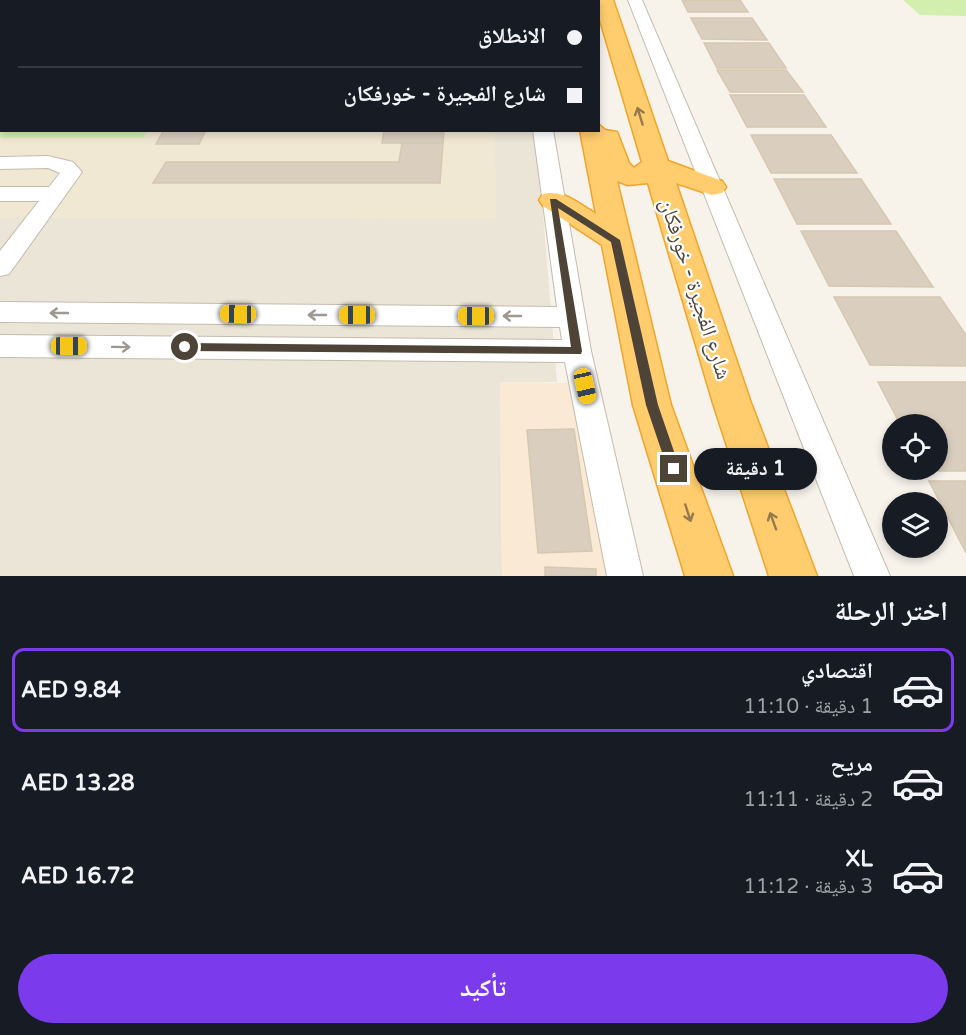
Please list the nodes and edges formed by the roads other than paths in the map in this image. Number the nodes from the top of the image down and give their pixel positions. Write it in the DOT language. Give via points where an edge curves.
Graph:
graph roads {
  1 [pos="604,0"];
  2 [pos="635,0"];
  3 [pos="600,114"];
  4 [pos="543,132"];
  5 [pos="592,132"];
  6 [pos="0,163"];
  7 [pos="656,165"];
  8 [pos="712,187"];
  9 [pos="0,194"];
  10 [pos="57,194"];
  11 [pos="553,200"];
  12 [pos="616,240"];
  13 [pos="0,268"];
  14 [pos="0,312"];
  15 [pos="571,317"];
  16 [pos="0,346"];
  17 [pos="577,351"];
  18 [pos="625,576"];
  19 [pos="709,576"];
  20 [pos="793,576"];
  21 [pos="872,576"];
  7 -- 1 [label="highway, شارع الفجيرة - خورفكان, one-way"];
  2 -- 8 [label="street"];
  3 -- 7 [label="highway" via="622,174 639,177"];
  4 -- 11 [label="street"];
  5 -- 12 [label="highway"];
  6 -- 10 [label="street" via="67,166 72,172"];
  7 -- 8 [label="highway"];
  20 -- 7 [label="highway, شارع الفجيرة - خورفكان, one-way" via="732,403"];
  8 -- 21 [label="street"];
  9 -- 10 [label="street"];
  10 -- 13 [label="street"];
  11 -- 12 [label="highway"];
  11 -- 15 [label="street"];
  12 -- 19 [label="highway, one-way" via="652,405"];
  15 -- 14 [label="street, one-way"];
  15 -- 17 [label="street"];
  16 -- 17 [label="street, one-way"];
  17 -- 18 [label="street"];
}
